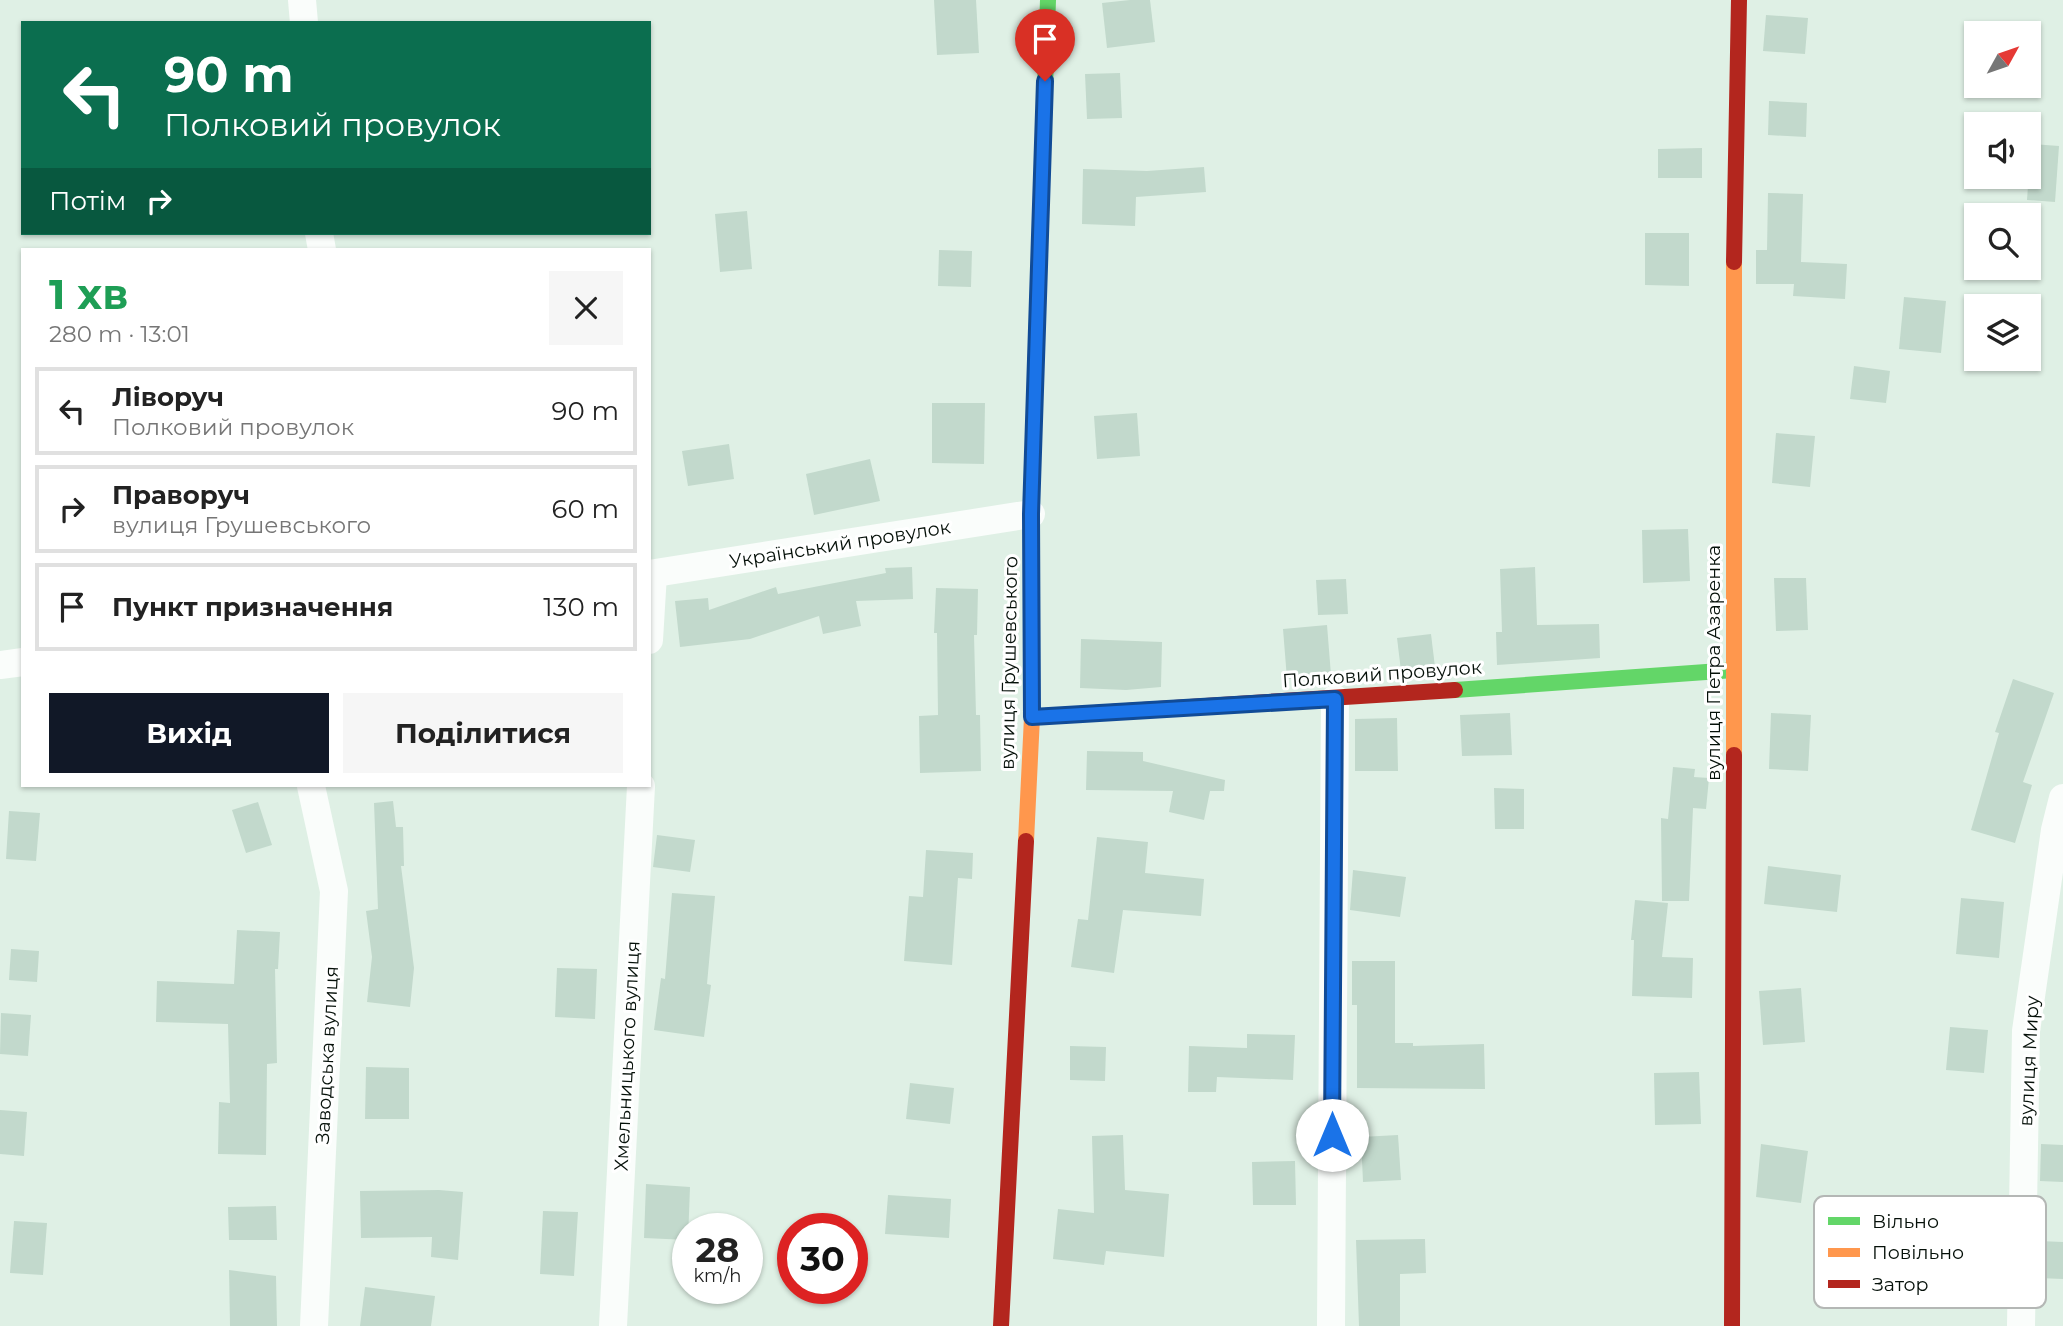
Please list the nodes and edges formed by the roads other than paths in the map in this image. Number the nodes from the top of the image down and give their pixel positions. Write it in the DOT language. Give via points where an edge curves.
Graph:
graph roads {
  1 [pos="302,0"];
  2 [pos="1048,0"];
  3 [pos="1739,0"];
  4 [pos="304,21"];
  5 [pos="1031,514"];
  6 [pos="651,574"];
  7 [pos="21,662"];
  8 [pos="0,665"];
  9 [pos="1734,670"];
  10 [pos="1335,699"];
  11 [pos="1032,717"];
  12 [pos="311,787"];
  13 [pos="641,787"];
  14 [pos="2063,798"];
  15 [pos="2023,1196"];
  16 [pos="2021,1308"];
  17 [pos="314,1326"];
  18 [pos="612,1326"];
  19 [pos="1001,1326"];
  20 [pos="1331,1326"];
  21 [pos="1732,1326"];
  22 [pos="2021,1326"];
  1 -- 4 [label="street"];
  2 -- 5 [label="street, вулиця Грушевського"];
  3 -- 9 [label="street, вулиця Петра Азаренка" via="1734,171"];
  5 -- 6 [label="street, Український провулок"];
  5 -- 11 [label="street, вулиця Грушевського"];
  7 -- 8 [label="street"];
  9 -- 10 [label="street, Полковий провулок"];
  9 -- 21 [label="street, вулиця Петра Азаренка"];
  10 -- 11 [label="street, Полковий провулок"];
  10 -- 20 [label="street"];
  11 -- 19 [label="street, вулиця Грушевського"];
  12 -- 17 [label="street, Заводська вулиця" via="334,891"];
  13 -- 18 [label="street, Хмельницького вулиця"];
  14 -- 15 [label="street, вулиця Миру" via="2026,1031"];
  16 -- 22 [label="street, вулиця Миру"];
}
